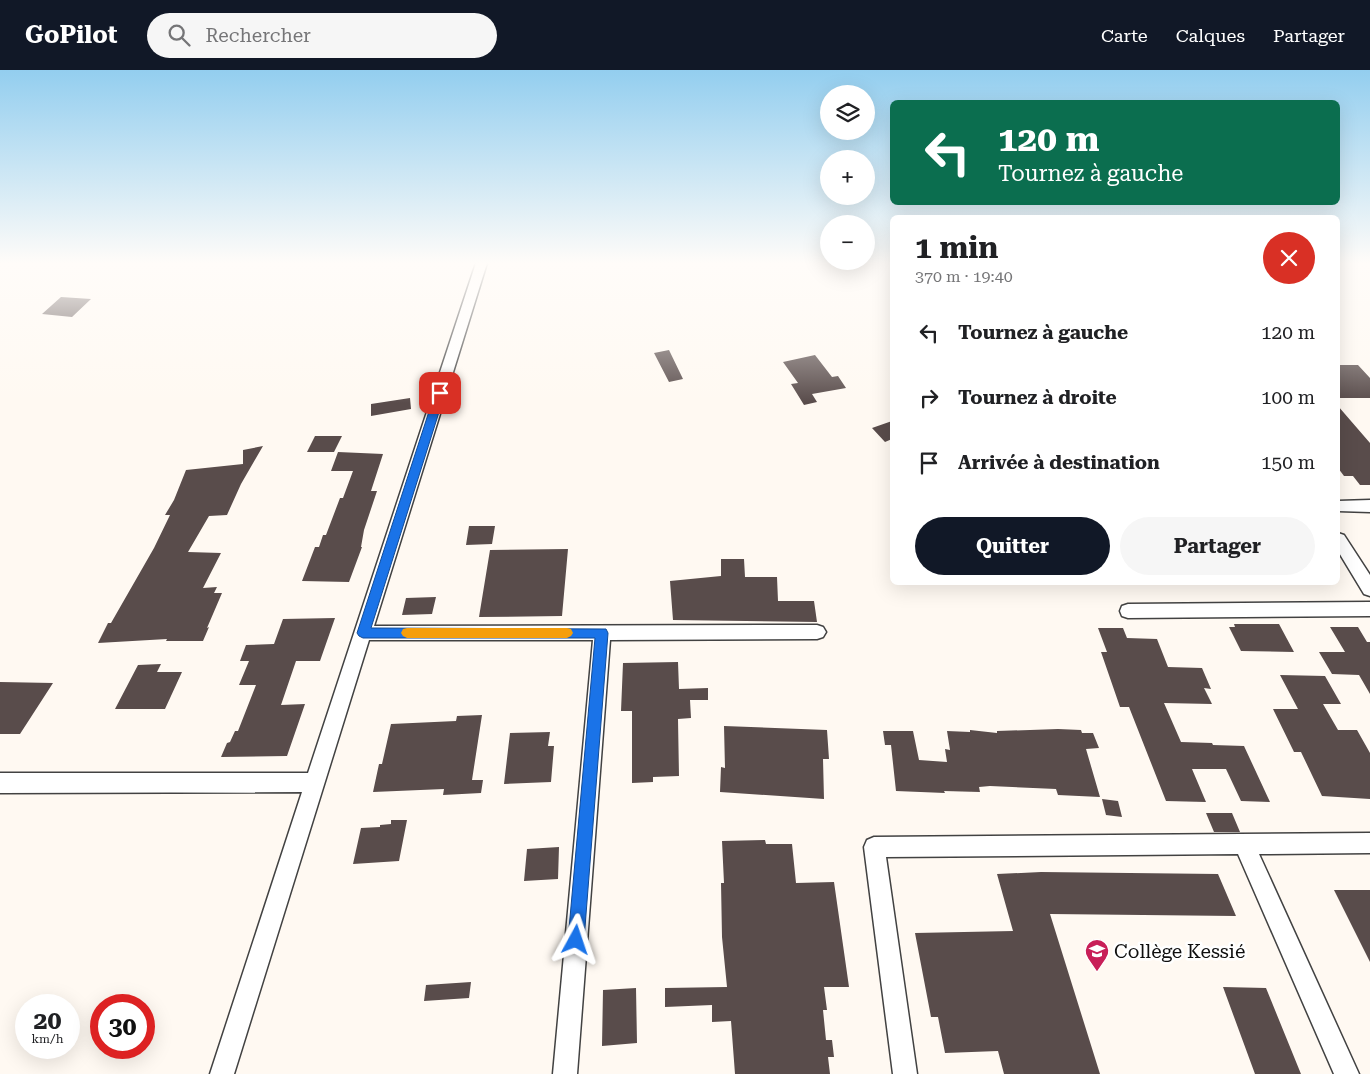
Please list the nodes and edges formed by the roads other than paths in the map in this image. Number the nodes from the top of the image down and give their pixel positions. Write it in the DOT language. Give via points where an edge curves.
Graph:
graph roads {
  1 [pos="467,310"];
  2 [pos="1340,506"];
  3 [pos="1370,506"];
  4 [pos="1340,542"];
  5 [pos="1370,589"];
  6 [pos="1370,609"];
  7 [pos="1128,611"];
  8 [pos="817,632"];
  9 [pos="363,633"];
  10 [pos="602,633"];
  11 [pos="316,782"];
  12 [pos="0,783"];
  13 [pos="1370,843"];
  14 [pos="1244,845"];
  15 [pos="222,1074"];
  16 [pos="565,1074"];
  17 [pos="905,1074"];
  18 [pos="1347,1074"];
  1 -- 9 [label="street"];
  2 -- 3 [label="street"];
  4 -- 5 [label="street"];
  6 -- 7 [label="street"];
  8 -- 10 [label="street"];
  9 -- 10 [label="street"];
  9 -- 11 [label="street"];
  10 -- 16 [label="street"];
  11 -- 12 [label="street"];
  11 -- 15 [label="street"];
  13 -- 14 [label="street"];
  14 -- 17 [label="street" via="874,847"];
  14 -- 18 [label="street"];
}
